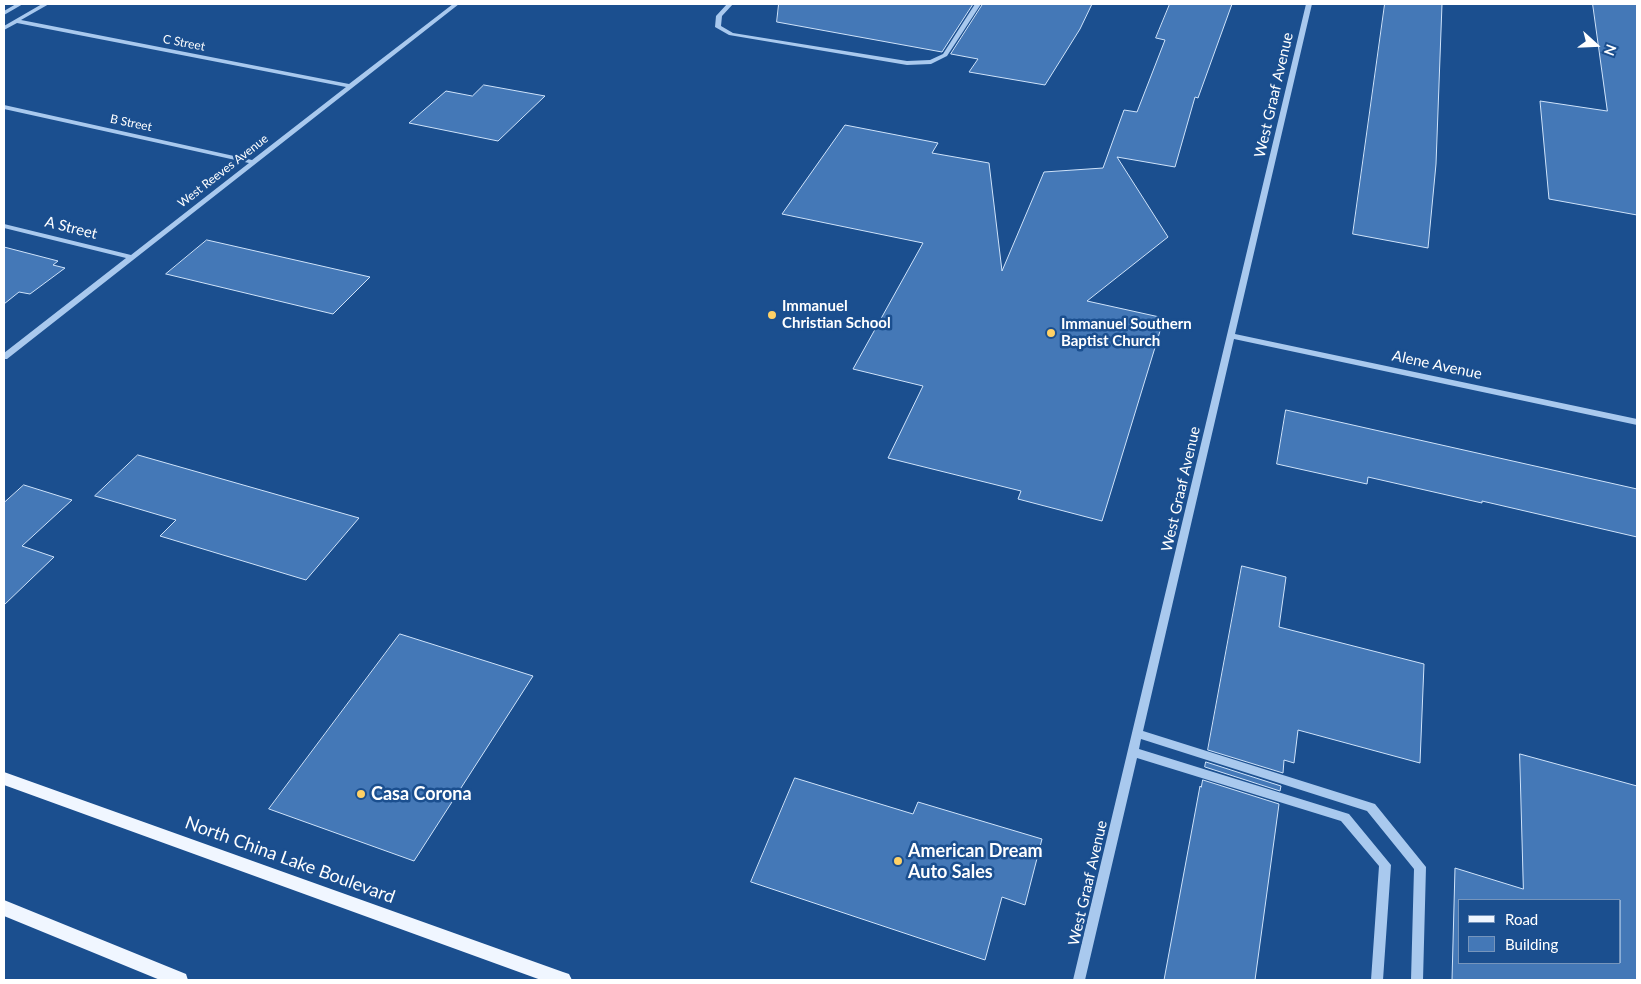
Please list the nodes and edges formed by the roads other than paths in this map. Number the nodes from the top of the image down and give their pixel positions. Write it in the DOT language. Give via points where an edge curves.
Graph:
graph roads {
  1 [pos="20,4"];
  2 [pos="46,4"];
  3 [pos="456,4"];
  4 [pos="730,4"];
  5 [pos="978,4"];
  6 [pos="1309,4"];
  7 [pos="4,13"];
  8 [pos="16,21"];
  9 [pos="4,28"];
  10 [pos="348,86"];
  11 [pos="4,107"];
  12 [pos="254,162"];
  13 [pos="4,226"];
  14 [pos="132,257"];
  15 [pos="1232,336"];
  16 [pos="4,357"];
  17 [pos="1637,422"];
  18 [pos="1137,733"];
  19 [pos="1133,752"];
  20 [pos="4,778"];
  21 [pos="4,908"];
  22 [pos="180,980"];
  23 [pos="562,980"];
  24 [pos="1079,980"];
  25 [pos="1377,980"];
  26 [pos="1417,980"];
  1 -- 7 [label="street"];
  2 -- 8 [label="street"];
  3 -- 10 [label="street, West Reeves Avenue"];
  4 -- 5 [label="street" via="720,16 718,27 732,34 907,64 931,62 945,55"];
  6 -- 15 [label="street, West Graaf Avenue"];
  8 -- 9 [label="street"];
  8 -- 10 [label="street, C Street"];
  10 -- 12 [label="street, West Reeves Avenue"];
  11 -- 12 [label="street, B Street"];
  12 -- 14 [label="street, West Reeves Avenue"];
  13 -- 14 [label="street, A Street"];
  14 -- 16 [label="street, West Reeves Avenue"];
  15 -- 17 [label="street, Alene Avenue"];
  15 -- 18 [label="street, West Graaf Avenue"];
  18 -- 19 [label="street, West Graaf Avenue"];
  18 -- 26 [label="street" via="1372,807 1420,867"];
  19 -- 24 [label="street, West Graaf Avenue"];
  19 -- 25 [label="street" via="1345,817 1385,865"];
  20 -- 23 [label="main road, North China Lake Boulevard"];
  21 -- 22 [label="main road"];
}
